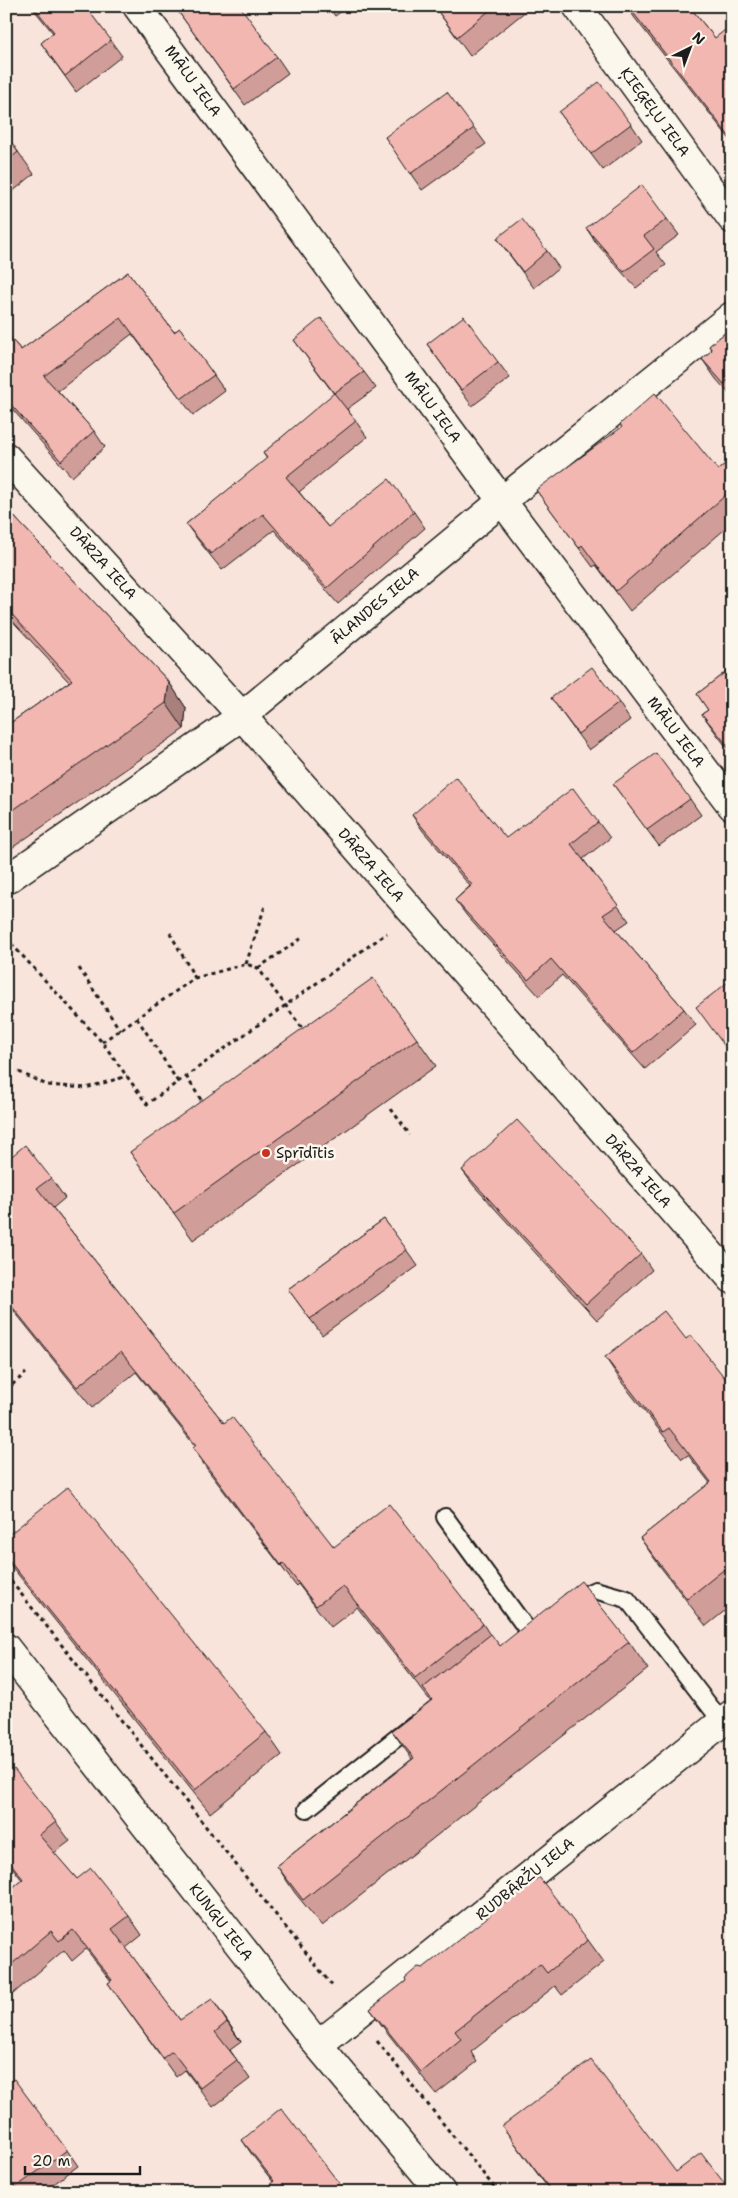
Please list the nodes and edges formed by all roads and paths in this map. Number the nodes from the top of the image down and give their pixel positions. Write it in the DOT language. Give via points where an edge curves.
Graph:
graph roads {
  1 [pos="137,6"];
  2 [pos="578,6"];
  3 [pos="732,218"];
  4 [pos="732,316"];
  5 [pos="6,456"];
  6 [pos="502,501"];
  7 [pos="242,716"];
  8 [pos="732,806"];
  9 [pos="6,880"];
  10 [pos="265,906"];
  11 [pos="414,914"];
  12 [pos="170,933"];
  13 [pos="6,938"];
  14 [pos="302,938"];
  15 [pos="246,964"];
  16 [pos="79,968"];
  17 [pos="258,968"];
  18 [pos="195,978"];
  19 [pos="286,1005"];
  20 [pos="137,1018"];
  21 [pos="120,1030"];
  22 [pos="308,1036"];
  23 [pos="102,1042"];
  24 [pos="19,1072"];
  25 [pos="127,1076"];
  26 [pos="186,1076"];
  27 [pos="178,1082"];
  28 [pos="206,1108"];
  29 [pos="391,1110"];
  30 [pos="410,1135"];
  31 [pos="732,1279"];
  32 [pos="26,1373"];
  33 [pos="6,1390"];
  34 [pos="445,1517"];
  35 [pos="6,1575"];
  36 [pos="557,1610"];
  37 [pos="543,1621"];
  38 [pos="529,1632"];
  39 [pos="514,1644"];
  40 [pos="6,1648"];
  41 [pos="430,1712"];
  42 [pos="727,1718"];
  43 [pos="307,1809"];
  44 [pos="355,2015"];
  45 [pos="318,2045"];
  46 [pos="440,2192"];
  47 [pos="498,2192"];
  1 -- 6 [label="street, MĀLU IELA"];
  2 -- 3 [label="street, ĶIEĢEĻU IELA"];
  4 -- 6 [label="street, ĀLANDES IELA"];
  5 -- 7 [label="street, DĀRZA IELA"];
  6 -- 7 [label="street, ĀLANDES IELA"];
  6 -- 8 [label="street, MĀLU IELA"];
  7 -- 9 [label="street, ĀLANDES IELA"];
  7 -- 11 [label="street, DĀRZA IELA"];
  10 -- 15 [label="path"];
  11 -- 19 [label="path"];
  11 -- 31 [label="street, DĀRZA IELA"];
  12 -- 18 [label="path"];
  13 -- 23 [label="path"];
  14 -- 17 [label="path"];
  15 -- 17 [label="path"];
  15 -- 18 [label="path"];
  16 -- 21 [label="path"];
  17 -- 19 [label="path"];
  18 -- 20 [label="path"];
  19 -- 22 [label="path"];
  19 -- 26 [label="path"];
  20 -- 21 [label="path"];
  20 -- 27 [label="path"];
  21 -- 23 [label="path"];
  23 -- 25 [label="path"];
  24 -- 25 [label="path" via="48,1085 86,1088"];
  25 -- 27 [label="path" via="147,1104"];
  26 -- 27 [label="path"];
  26 -- 28 [label="path"];
  29 -- 30 [label="path"];
  32 -- 33 [label="path"];
  34 -- 38 [label="lane"];
  35 -- 44 [label="path"];
  36 -- 42 [label="lane" via="595,1590 627,1599"];
  37 -- 38 [label="lane"];
  38 -- 39 [label="lane"];
  40 -- 45 [label="street, KUNGU IELA"];
  41 -- 43 [label="lane"];
  42 -- 44 [label="street, RUDBĀRŽU IELA"];
  44 -- 45 [label="street, RUDBĀRŽU IELA"];
  44 -- 47 [label="path"];
  45 -- 46 [label="street, KUNGU IELA"];
}
